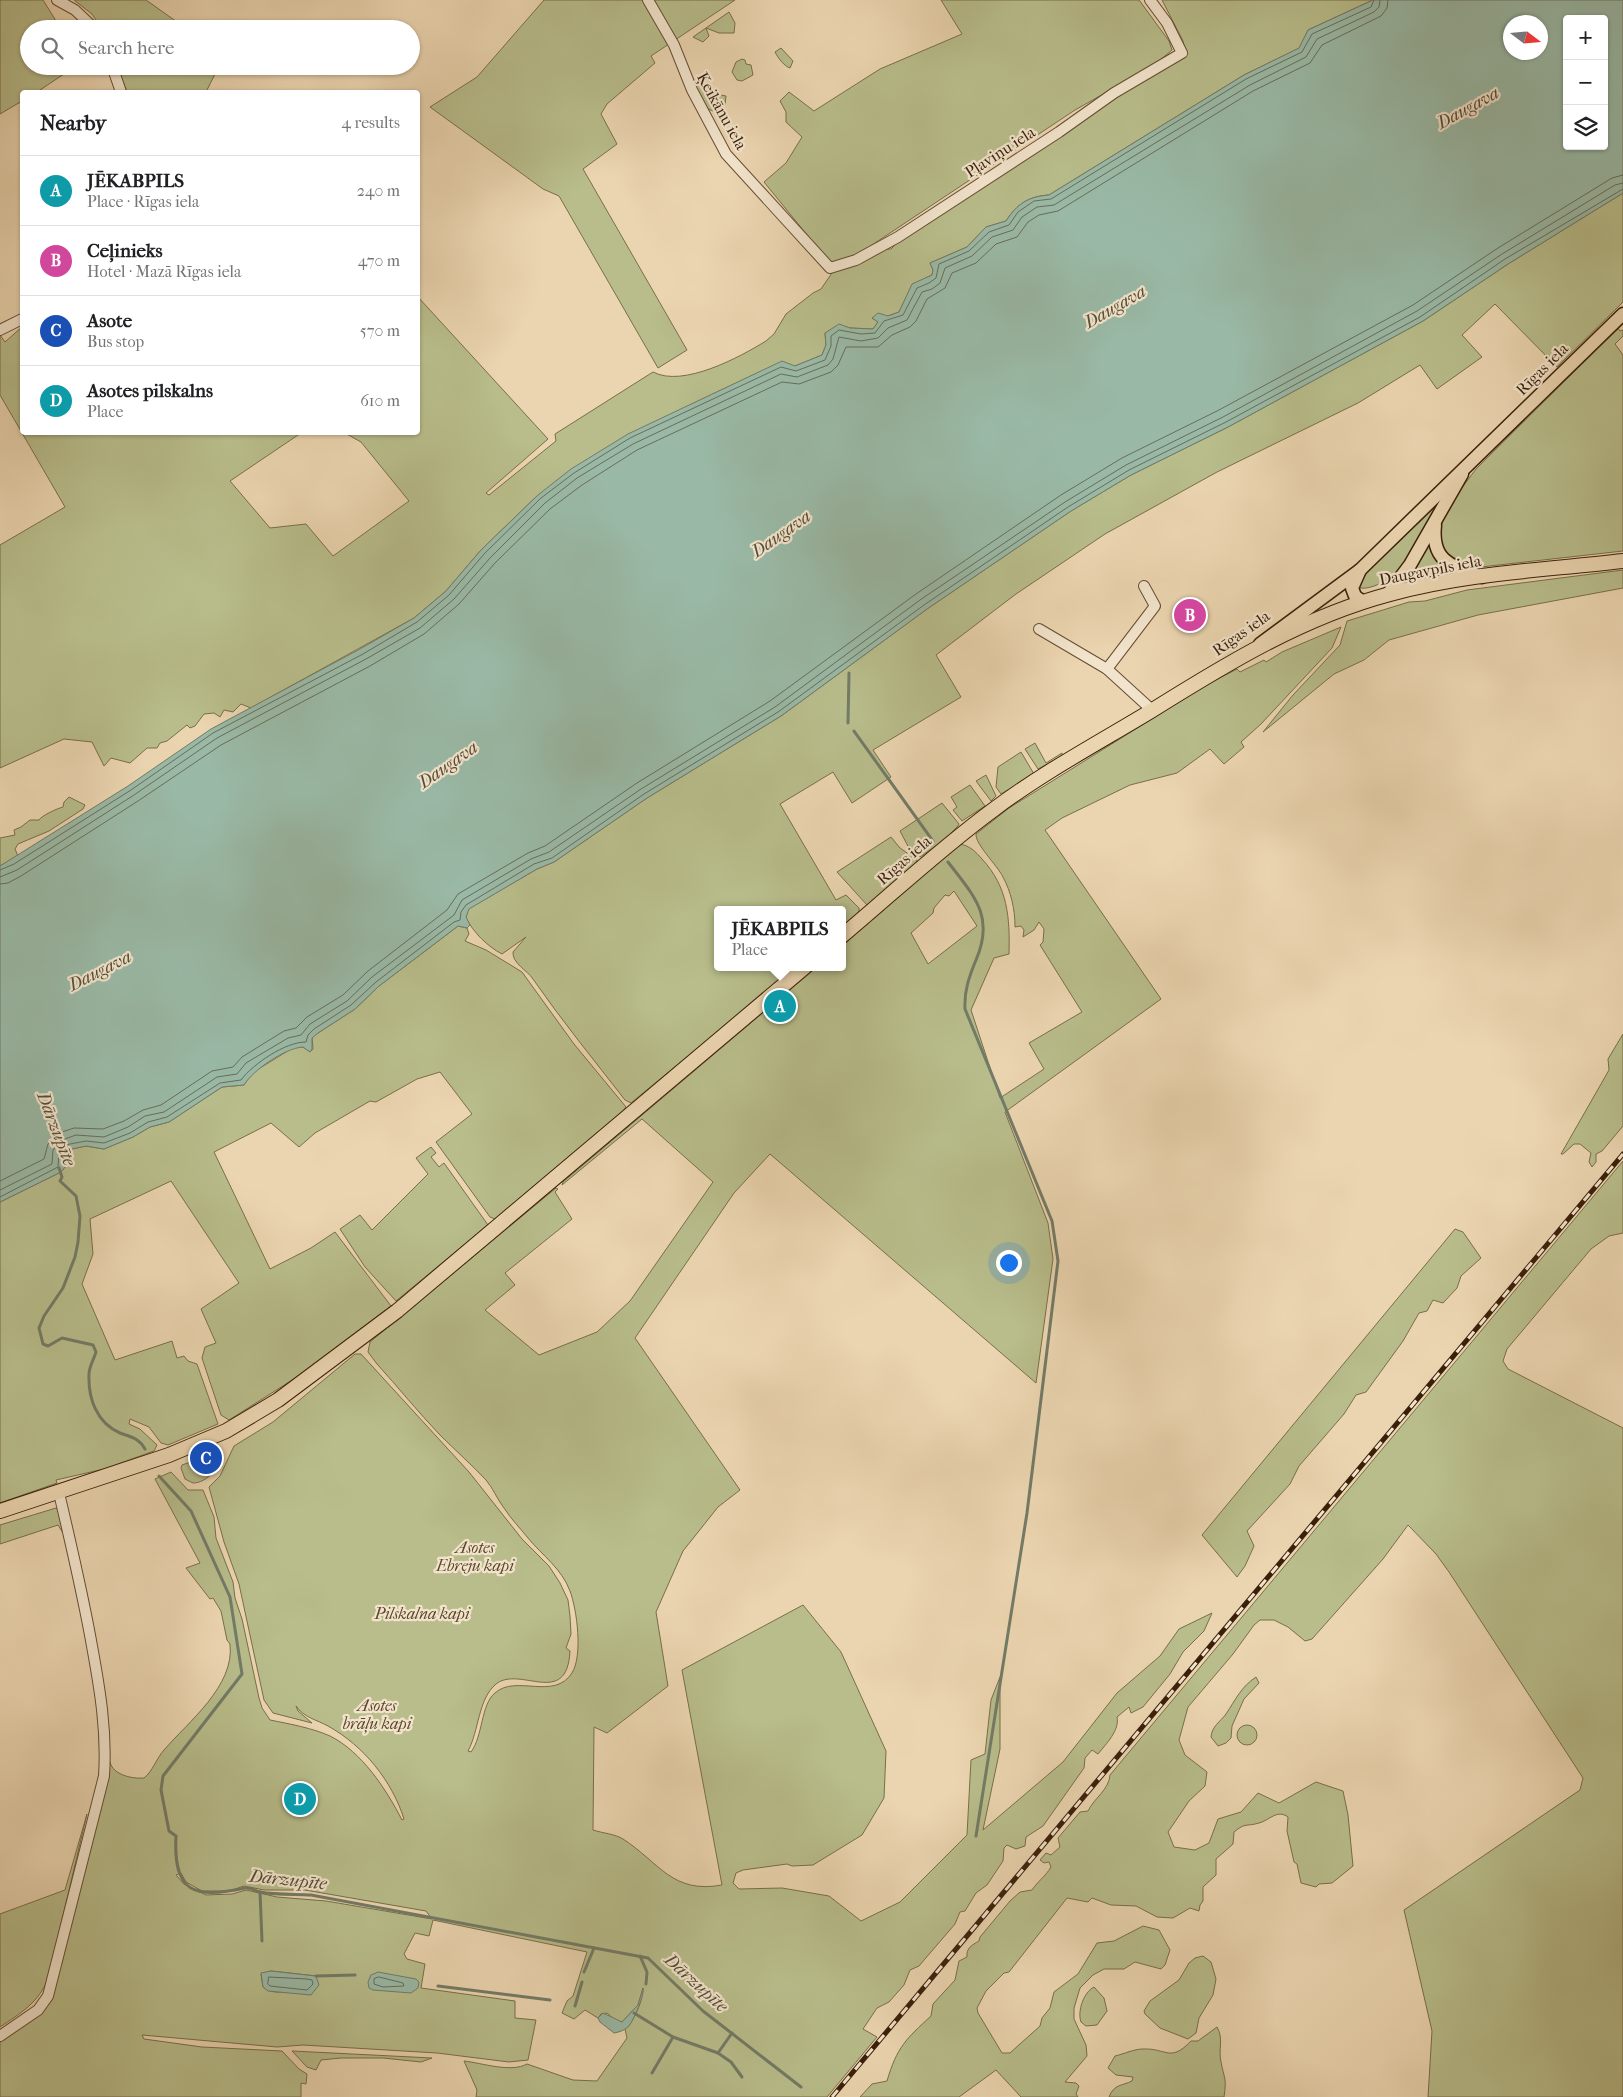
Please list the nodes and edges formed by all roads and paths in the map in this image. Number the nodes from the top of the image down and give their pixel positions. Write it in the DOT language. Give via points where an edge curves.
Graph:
graph roads {
  1 [pos="57,0"];
  2 [pos="648,0"];
  3 [pos="1150,0"];
  4 [pos="86,20"];
  5 [pos="115,75"];
  6 [pos="121,90"];
  7 [pos="830,268"];
  8 [pos="1623,314"];
  9 [pos="20,320"];
  10 [pos="0,330"];
  11 [pos="1463,472"];
  12 [pos="1436,521"];
  13 [pos="1623,561"];
  14 [pos="1360,570"];
  15 [pos="1482,578"];
  16 [pos="1144,586"];
  17 [pos="1388,594"];
  18 [pos="1363,602"];
  19 [pos="1039,629"];
  20 [pos="1253,650"];
  21 [pos="1107,669"];
  22 [pos="1152,710"];
  23 [pos="846,933"];
  24 [pos="800,971"];
  25 [pos="60,1493"];
  26 [pos="0,1511"];
  27 [pos="0,2036"];
  1 -- 4 [label="street"];
  2 -- 7 [label="street, Ķeikānu iela" via="674,45 692,90 726,154"];
  3 -- 7 [label="street, Pļaviņu iela" via="1167,23 1182,53 1114,93 898,237 856,260"];
  5 -- 6 [label="street"];
  8 -- 11 [label="main road, Rīgas iela"];
  9 -- 10 [label="street"];
  11 -- 12 [label="main road"];
  11 -- 14 [label="main road, Rīgas iela" via="1438,492"];
  12 -- 15 [label="main road" via="1434,540 1442,558 1452,566"];
  12 -- 17 [label="main road"];
  13 -- 15 [label="highway, Daugavpils iela"];
  14 -- 18 [label="main road" via="1352,588 1355,596"];
  14 -- 20 [label="main road, Rīgas iela"];
  15 -- 17 [label="highway, Daugavpils iela"];
  16 -- 21 [label="street" via="1155,606"];
  17 -- 18 [label="highway, Daugavpils iela"];
  18 -- 20 [label="highway, Daugavpils iela"];
  19 -- 21 [label="street"];
  20 -- 22 [label="highway, Rīgas iela"];
  21 -- 22 [label="street"];
  22 -- 23 [label="highway, Rīgas iela" via="992,810"];
  24 -- 25 [label="highway" via="397,1311 278,1400 226,1431"];
  25 -- 26 [label="highway"];
  25 -- 27 [label="street" via="102,1698 106,1744 104,1776 48,1996 38,2010"];
}
